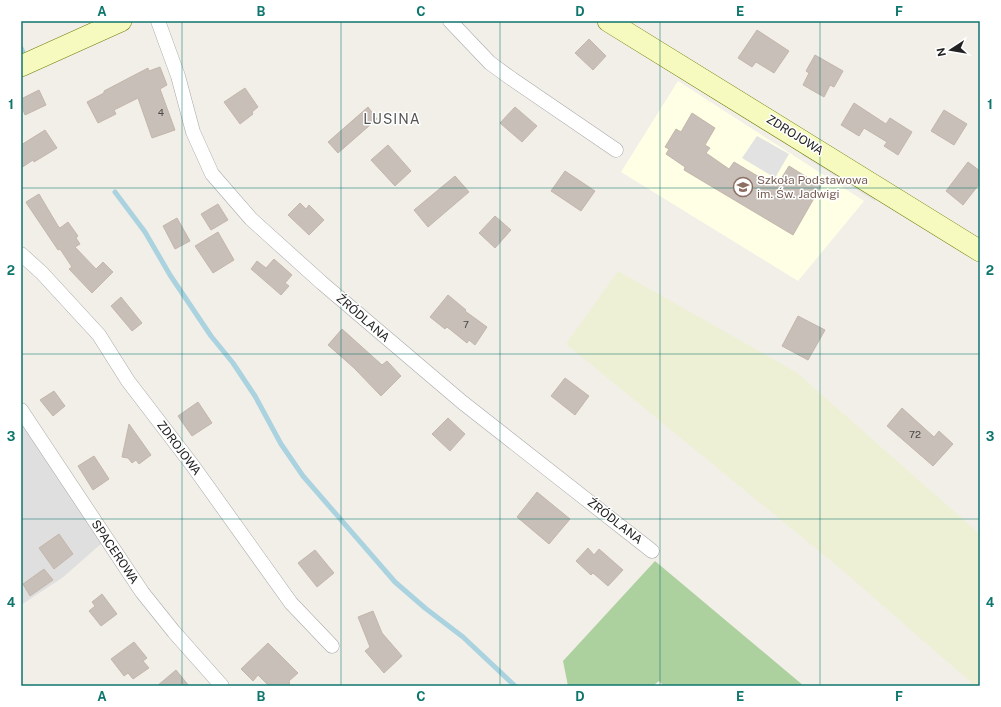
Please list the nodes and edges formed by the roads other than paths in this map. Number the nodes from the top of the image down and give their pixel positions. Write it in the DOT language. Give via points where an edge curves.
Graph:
graph roads {
  1 [pos="121,21"];
  2 [pos="158,21"];
  3 [pos="450,21"];
  4 [pos="608,21"];
  5 [pos="21,66"];
  6 [pos="616,150"];
  7 [pos="980,251"];
  8 [pos="21,254"];
  9 [pos="21,410"];
  10 [pos="652,551"];
  11 [pos="332,646"];
  12 [pos="222,686"];
  1 -- 5 [label="street"];
  2 -- 10 [label="street, ŹRÓDLANA" via="178,76 193,132 212,174 251,219 462,402"];
  3 -- 6 [label="street" via="490,63"];
  4 -- 7 [label="street, ZDROJOWA"];
  8 -- 11 [label="street, ZDROJOWA" via="42,272 99,335 128,381 193,466 291,603"];
  9 -- 12 [label="street, SPACEROWA" via="142,592"];
}
